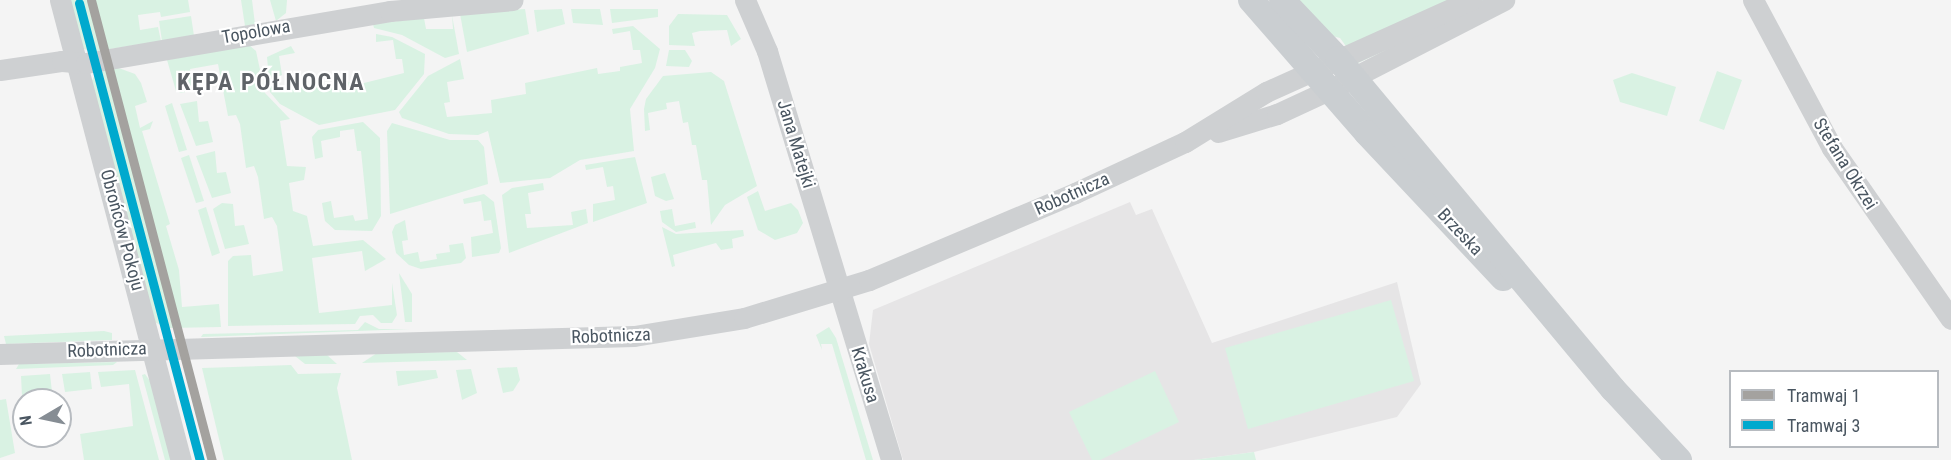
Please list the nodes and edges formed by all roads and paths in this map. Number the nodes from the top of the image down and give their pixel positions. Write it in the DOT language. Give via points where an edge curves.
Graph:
graph roads {
  1 [pos="60,0"];
  2 [pos="513,0"];
  3 [pos="745,0"];
  4 [pos="1251,0"];
  5 [pos="1282,0"];
  6 [pos="1471,0"];
  7 [pos="1504,0"];
  8 [pos="1753,0"];
  9 [pos="77,63"];
  10 [pos="1346,68"];
  11 [pos="0,70"];
  12 [pos="1312,71"];
  13 [pos="1329,90"];
  14 [pos="1185,142"];
  15 [pos="839,290"];
  16 [pos="1951,319"];
  17 [pos="154,349"];
  18 [pos="0,354"];
  19 [pos="1613,389"];
  20 [pos="181,460"];
  21 [pos="891,460"];
  22 [pos="1680,460"];
  1 -- 9 [label="street, Obrońców Pokoju"];
  2 -- 9 [label="street, Topolowa" via="378,13"];
  3 -- 15 [label="street, Jana Matejki" via="767,51"];
  4 -- 12 [label="main road, Brzeska"];
  5 -- 10 [label="main road, Brzeska"];
  6 -- 10 [label="street, Robotnicza"];
  7 -- 10 [label="street, Robotnicza"];
  8 -- 16 [label="street, Stefana Okrzei" via="1846,171"];
  9 -- 11 [label="street, Topolowa"];
  9 -- 17 [label="street, Obrońców Pokoju"];
  10 -- 12 [label="street, Robotnicza"];
  10 -- 13 [label="street, Robotnicza"];
  10 -- 19 [label="main road, Brzeska" via="1565,326"];
  12 -- 13 [label="main road, Brzeska"];
  12 -- 14 [label="street, Robotnicza" via="1266,92"];
  13 -- 14 [label="street, Robotnicza" via="1276,114"];
  13 -- 19 [label="main road, Brzeska" via="1587,366"];
  14 -- 15 [label="street, Robotnicza" via="937,254"];
  15 -- 17 [label="street, Robotnicza" via="744,318 659,334"];
  15 -- 21 [label="street, Krakusa"];
  17 -- 18 [label="street, Robotnicza"];
  17 -- 20 [label="street, Obrońców Pokoju"];
  19 -- 22 [label="main road, Brzeska"];
}
